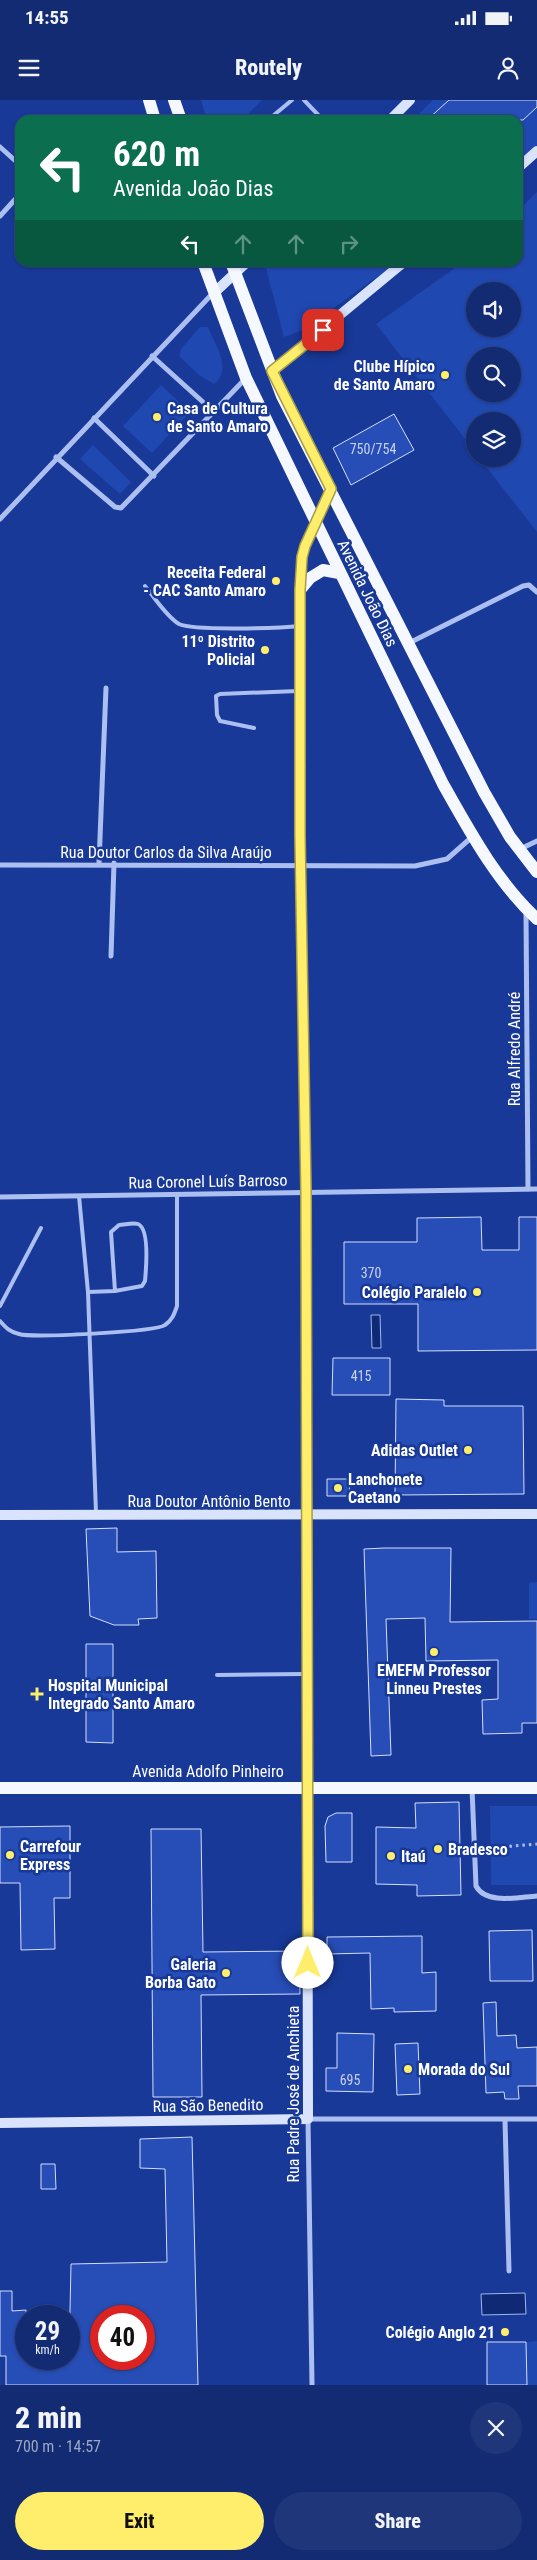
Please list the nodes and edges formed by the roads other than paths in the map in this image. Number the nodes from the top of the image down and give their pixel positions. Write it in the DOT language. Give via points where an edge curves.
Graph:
graph roads {
  1 [pos="149,100"];
  2 [pos="174,100"];
  3 [pos="292,100"];
  4 [pos="304,100"];
  5 [pos="410,100"];
  6 [pos="154,115"];
  7 [pos="178,115"];
  8 [pos="274,115"];
  9 [pos="318,115"];
  10 [pos="395,115"];
  11 [pos="0,147"];
  12 [pos="537,151"];
  13 [pos="15,160"];
  14 [pos="523,164"];
  15 [pos="15,200"];
  16 [pos="0,216"];
  17 [pos="205,267"];
  18 [pos="398,267"];
  19 [pos="233,268"];
  20 [pos="214,292"];
  21 [pos="152,356"];
  22 [pos="272,371"];
  23 [pos="246,378"];
  24 [pos="214,412"];
  25 [pos="94,418"];
  26 [pos="56,457"];
  27 [pos="154,476"];
  28 [pos="331,489"];
  29 [pos="0,519"];
  30 [pos="315,523"];
  31 [pos="340,573"];
  32 [pos="145,586"];
  33 [pos="300,590"];
  34 [pos="537,592"];
  35 [pos="300,626"];
  36 [pos="408,643"];
  37 [pos="106,688"];
  38 [pos="300,691"];
  39 [pos="254,728"];
  40 [pos="473,837"];
  41 [pos="537,841"];
  42 [pos="519,849"];
  43 [pos="99,863"];
  44 [pos="114,863"];
  45 [pos="0,865"];
  46 [pos="301,866"];
  47 [pos="537,872"];
  48 [pos="526,909"];
  49 [pos="537,919"];
  50 [pos="112,956"];
  51 [pos="528,1189"];
  52 [pos="537,1189"];
  53 [pos="306,1192"];
  54 [pos="177,1194"];
  55 [pos="79,1196"];
  56 [pos="0,1197"];
  57 [pos="40,1228"];
  58 [pos="115,1291"];
  59 [pos="88,1292"];
  60 [pos="0,1306"];
  61 [pos="0,1321"];
  62 [pos="89,1334"];
  63 [pos="537,1514"];
  64 [pos="0,1515"];
  65 [pos="96,1516"];
  66 [pos="305,1516"];
  67 [pos="307,1674"];
  68 [pos="217,1675"];
  69 [pos="308,1787"];
  70 [pos="0,1788"];
  71 [pos="472,1788"];
  72 [pos="537,1788"];
  73 [pos="537,1896"];
  74 [pos="308,2119"];
  75 [pos="537,2119"];
  76 [pos="505,2120"];
  77 [pos="0,2123"];
  78 [pos="509,2271"];
  79 [pos="312,2385"];
  1 -- 6 [label="main road"];
  2 -- 7 [label="main road"];
  3 -- 8 [label="lane"];
  4 -- 9 [label="lane"];
  5 -- 10 [label="street"];
  11 -- 13 [label="street"];
  12 -- 14 [label="street"];
  15 -- 16 [label="street"];
  17 -- 20 [label="main road, Avenida João Dias"];
  18 -- 22 [label="street"];
  19 -- 20 [label="street"];
  19 -- 22 [label="main road, Avenida João Dias"];
  20 -- 21 [label="street"];
  20 -- 23 [label="main road, Avenida João Dias"];
  21 -- 24 [label="street"];
  21 -- 25 [label="street"];
  22 -- 28 [label="main road, Avenida João Dias"];
  23 -- 24 [label="street"];
  23 -- 30 [label="main road, Avenida João Dias"];
  24 -- 27 [label="street"];
  25 -- 26 [label="street"];
  25 -- 27 [label="street"];
  26 -- 27 [label="street" via="118,508"];
  26 -- 29 [label="street"];
  28 -- 30 [label="street, Rua Padre José de Anchieta"];
  28 -- 36 [label="main road, Avenida João Dias"];
  30 -- 31 [label="main road, Avenida João Dias"];
  30 -- 33 [label="street, Rua Padre José de Anchieta" via="302,557"];
  31 -- 33 [label="main road" via="323,570"];
  31 -- 40 [label="main road, Avenida João Dias" via="443,784"];
  32 -- 35 [label="lane" via="169,615 186,626"];
  33 -- 35 [label="street, Rua Padre José de Anchieta"];
  34 -- 36 [label="street" via="529,585 523,586"];
  35 -- 38 [label="street, Rua Padre José de Anchieta"];
  36 -- 42 [label="main road, Avenida João Dias" via="484,792"];
  37 -- 43 [label="street"];
  38 -- 39 [label="lane" via="216,696 216,714 220,721"];
  38 -- 46 [label="street, Rua Padre José de Anchieta"];
  40 -- 46 [label="street, Rua Doutor Carlos da Silva Araújo" via="456,854 439,862 377,867"];
  40 -- 48 [label="main road, Avenida João Dias"];
  41 -- 42 [label="street"];
  42 -- 47 [label="main road, Avenida João Dias"];
  43 -- 44 [label="street, Rua Doutor Carlos da Silva Araújo"];
  43 -- 45 [label="street, Rua Doutor Carlos da Silva Araújo"];
  44 -- 46 [label="street, Rua Doutor Carlos da Silva Araújo"];
  44 -- 50 [label="street"];
  46 -- 53 [label="street, Rua Padre José de Anchieta"];
  48 -- 49 [label="main road, Avenida João Dias"];
  48 -- 51 [label="street, Rua Alfredo André"];
  51 -- 52 [label="street, Rua Coronel Luís Barroso"];
  51 -- 53 [label="street, Rua Coronel Luís Barroso"];
  53 -- 54 [label="street, Rua Coronel Luís Barroso"];
  53 -- 66 [label="street, Rua Padre José de Anchieta"];
  54 -- 55 [label="street, Rua Coronel Luís Barroso"];
  54 -- 62 [label="lane" via="177,1306 174,1317 163,1327"];
  55 -- 56 [label="street, Rua Coronel Luís Barroso"];
  55 -- 59 [label="lane"];
  57 -- 60 [label="lane"];
  58 -- 58 [label="lane" via="135,1289 145,1281 146,1236 138,1224 119,1225 111,1232"];
  58 -- 59 [label="lane"];
  59 -- 62 [label="lane"];
  61 -- 62 [label="lane" via="7,1329 20,1335"];
  62 -- 65 [label="lane"];
  63 -- 66 [label="street, Rua Doutor Antônio Bento"];
  64 -- 65 [label="street, Rua Doutor Antônio Bento"];
  65 -- 66 [label="street, Rua Doutor Antônio Bento"];
  66 -- 67 [label="street, Rua Padre José de Anchieta"];
  67 -- 68 [label="lane"];
  67 -- 69 [label="street, Rua Padre José de Anchieta"];
  69 -- 70 [label="main road, Avenida Adolfo Pinheiro"];
  69 -- 71 [label="main road, Avenida Adolfo Pinheiro"];
  69 -- 74 [label="street, Rua Padre José de Anchieta"];
  71 -- 72 [label="main road, Avenida Adolfo Pinheiro"];
  71 -- 73 [label="street" via="476,1886 490,1898"];
  74 -- 76 [label="street, Rua São Benedito"];
  74 -- 77 [label="street, Rua São Benedito"];
  74 -- 79 [label="street, Rua Padre José de Anchieta"];
  75 -- 76 [label="street, Rua São Benedito"];
  76 -- 78 [label="street"];
}
